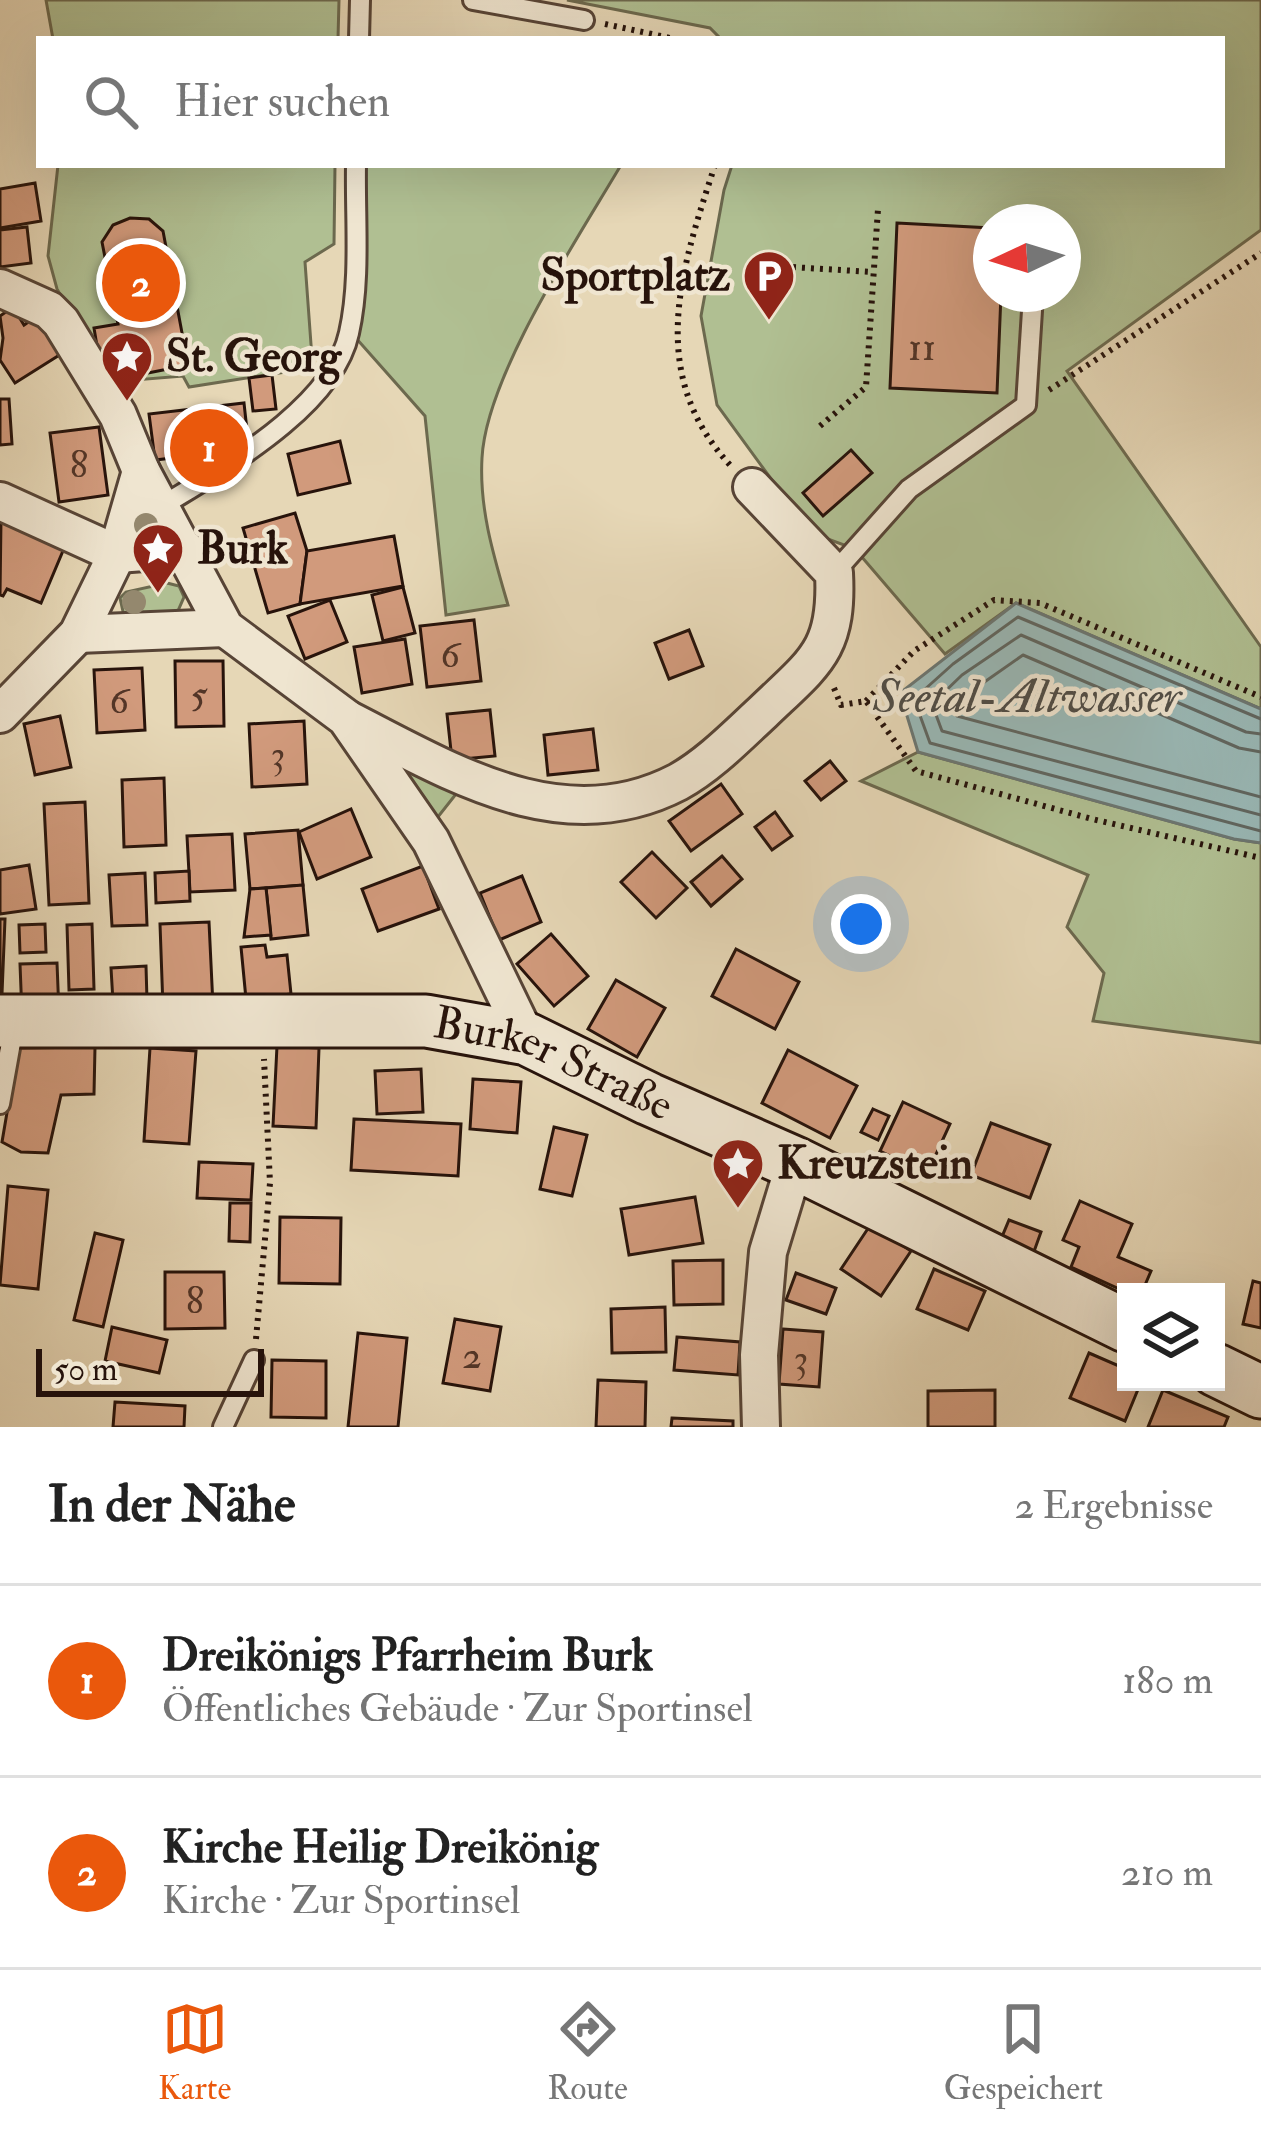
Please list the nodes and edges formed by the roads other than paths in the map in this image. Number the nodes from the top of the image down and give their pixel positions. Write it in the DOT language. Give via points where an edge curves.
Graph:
graph roads {
  1 [pos="359,0"];
  2 [pos="473,0"];
  3 [pos="584,20"];
  4 [pos="359,36"];
  5 [pos="356,168"];
  6 [pos="0,288"];
  7 [pos="1032,312"];
  8 [pos="141,471"];
  9 [pos="752,488"];
  10 [pos="0,501"];
  11 [pos="162,506"];
  12 [pos="185,549"];
  13 [pos="117,554"];
  14 [pos="834,573"];
  15 [pos="225,628"];
  16 [pos="78,634"];
  17 [pos="0,714"];
  18 [pos="346,718"];
  19 [pos="8,1022"];
  20 [pos="527,1039"];
  21 [pos="0,1104"];
  22 [pos="795,1163"];
  23 [pos="1117,1322"];
  24 [pos="254,1360"];
  25 [pos="1225,1374"];
  26 [pos="1261,1392"];
  27 [pos="224,1427"];
  28 [pos="761,1427"];
  1 -- 4 [label="lane"];
  2 -- 3 [label="lane"];
  5 -- 11 [label="lane" via="353,300 338,364 251,450"];
  6 -- 8 [label="street" via="62,322"];
  7 -- 14 [label="lane" via="1026,405 909,489"];
  8 -- 11 [label="street"];
  8 -- 13 [label="street"];
  9 -- 14 [label="street"];
  10 -- 13 [label="street"];
  11 -- 12 [label="street"];
  12 -- 13 [label="street"];
  12 -- 15 [label="street"];
  13 -- 16 [label="street"];
  14 -- 18 [label="street" via="836,611 822,656 700,766 638,800 531,802 478,785"];
  15 -- 16 [label="street"];
  15 -- 18 [label="street"];
  16 -- 17 [label="street"];
  18 -- 20 [label="street" via="431,841"];
  19 -- 20 [label="main road, Burker Straße" via="426,1021"];
  19 -- 21 [label="lane"];
  20 -- 22 [label="main road, Burker Straße"];
  22 -- 23 [label="main road, Burker Straße"];
  22 -- 28 [label="street" via="769,1252"];
  24 -- 27 [label="lane"];
  25 -- 26 [label="main road"];
}
